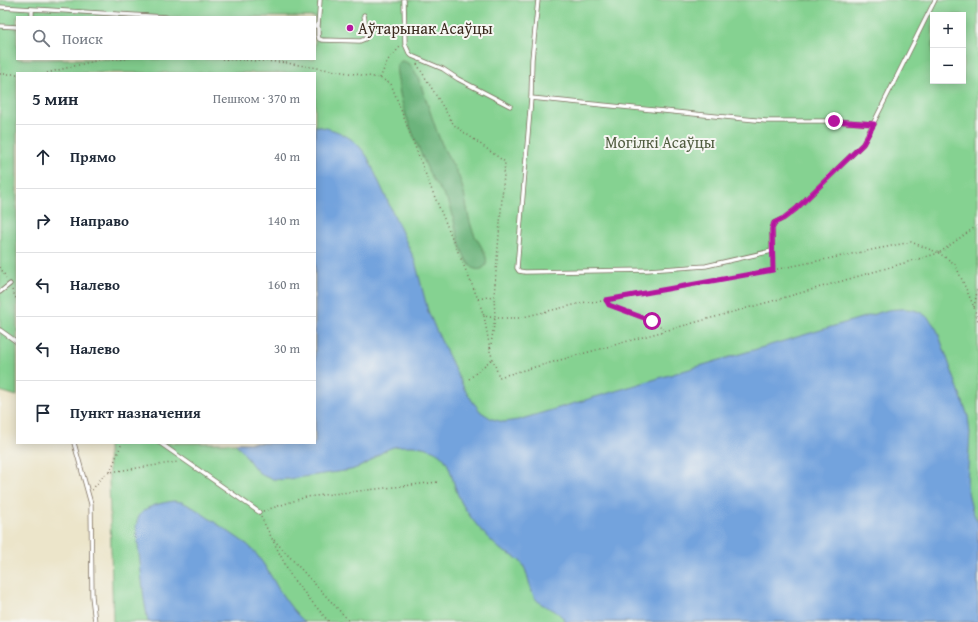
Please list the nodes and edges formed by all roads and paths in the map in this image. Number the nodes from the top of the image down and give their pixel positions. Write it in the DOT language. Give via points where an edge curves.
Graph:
graph roads {
  1 [pos="320,0"];
  2 [pos="404,0"];
  3 [pos="538,0"];
  4 [pos="935,0"];
  5 [pos="0,7"];
  6 [pos="32,9"];
  7 [pos="364,15"];
  8 [pos="32,16"];
  9 [pos="149,16"];
  10 [pos="0,26"];
  11 [pos="317,26"];
  12 [pos="16,27"];
  13 [pos="405,44"];
  14 [pos="98,60"];
  15 [pos="241,60"];
  16 [pos="51,72"];
  17 [pos="0,74"];
  18 [pos="16,74"];
  19 [pos="380,78"];
  20 [pos="531,98"];
  21 [pos="510,106"];
  22 [pos="874,124"];
  23 [pos="978,225"];
  24 [pos="772,251"];
  25 [pos="773,270"];
  26 [pos="10,284"];
  27 [pos="978,287"];
  28 [pos="0,292"];
  29 [pos="494,296"];
  30 [pos="478,299"];
  31 [pos="606,300"];
  32 [pos="974,307"];
  33 [pos="484,316"];
  34 [pos="0,330"];
  35 [pos="667,330"];
  36 [pos="16,341"];
  37 [pos="490,350"];
  38 [pos="493,358"];
  39 [pos="469,379"];
  40 [pos="74,444"];
  41 [pos="122,444"];
  42 [pos="161,444"];
  43 [pos="186,461"];
  44 [pos="110,472"];
  45 [pos="438,482"];
  46 [pos="88,495"];
  47 [pos="259,512"];
  48 [pos="272,539"];
  49 [pos="95,622"];
  50 [pos="329,622"];
  51 [pos="350,622"];
  1 -- 11 [label="lane"];
  2 -- 13 [label="lane"];
  3 -- 20 [label="lane"];
  4 -- 22 [label="lane"];
  5 -- 6 [label="lane"];
  6 -- 8 [label="lane"];
  6 -- 9 [label="lane"];
  7 -- 11 [label="lane" via="367,35 360,40 322,40 319,39"];
  10 -- 12 [label="lane"];
  13 -- 19 [label="path" via="388,60"];
  13 -- 21 [label="lane" via="412,56"];
  14 -- 16 [label="path"];
  15 -- 19 [label="path" via="280,62"];
  17 -- 18 [label="path"];
  19 -- 30 [label="path" via="391,84"];
  20 -- 22 [label="lane" via="766,121"];
  20 -- 24 [label="lane" via="517,268 520,271 648,270 706,266"];
  22 -- 24 [label="lane" via="863,144 796,209 774,223"];
  23 -- 25 [label="path" via="940,253 911,242"];
  24 -- 25 [label="path"];
  25 -- 31 [label="path"];
  26 -- 28 [label="lane"];
  27 -- 32 [label="path"];
  29 -- 30 [label="path"];
  30 -- 33 [label="path"];
  31 -- 33 [label="path" via="586,302 519,318"];
  31 -- 35 [label="path" via="609,305 652,321"];
  33 -- 37 [label="path"];
  34 -- 36 [label="lane"];
  38 -- 39 [label="path"];
  40 -- 46 [label="lane"];
  41 -- 44 [label="path"];
  42 -- 43 [label="lane"];
  43 -- 44 [label="path"];
  43 -- 47 [label="lane"];
  44 -- 46 [label="path" via="103,476"];
  45 -- 47 [label="path" via="306,497"];
  46 -- 49 [label="lane" via="91,504 92,596"];
  47 -- 48 [label="path"];
  48 -- 50 [label="path" via="292,578"];
  48 -- 51 [label="path"];
}
